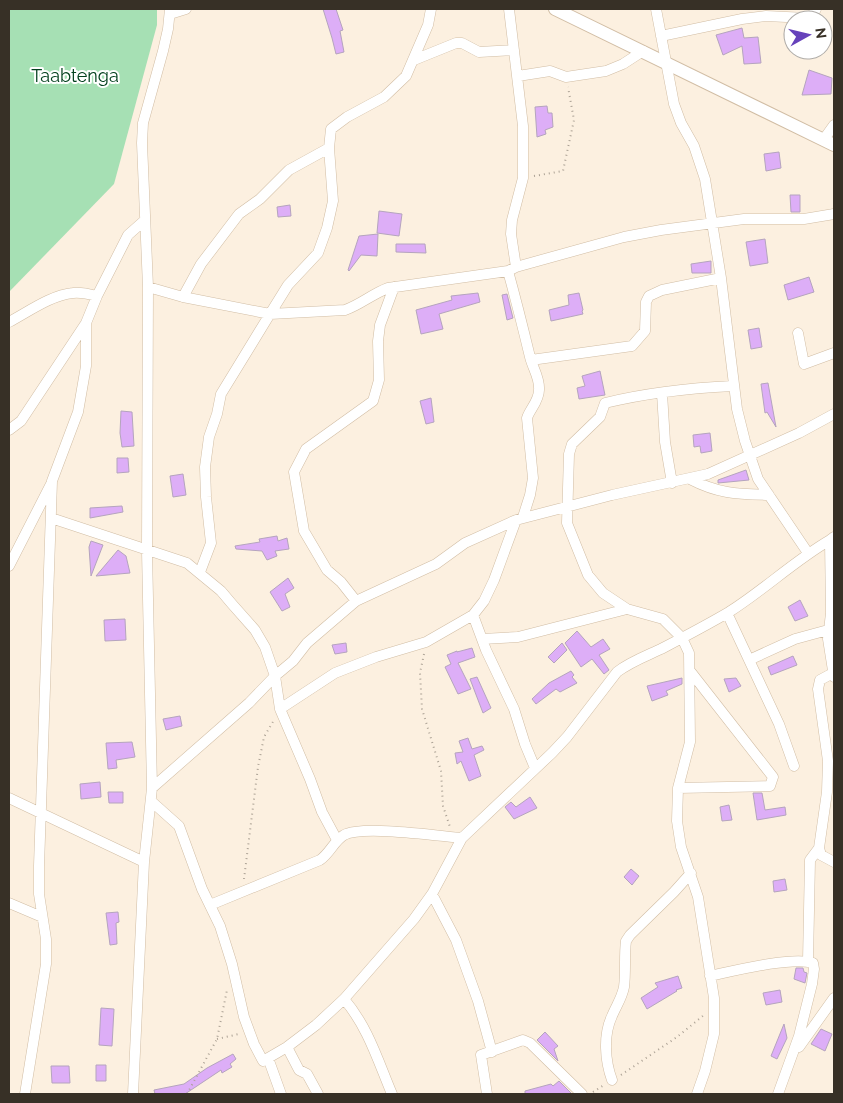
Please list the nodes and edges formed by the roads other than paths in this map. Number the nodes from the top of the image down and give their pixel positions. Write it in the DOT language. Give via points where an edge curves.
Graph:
graph roads {
  1 [pos="186,9"];
  2 [pos="431,9"];
  3 [pos="509,9"];
  4 [pos="555,9"];
  5 [pos="656,9"];
  6 [pos="816,9"];
  7 [pos="170,12"];
  8 [pos="775,12"];
  9 [pos="661,36"];
  10 [pos="514,50"];
  11 [pos="643,51"];
  12 [pos="414,60"];
  13 [pos="666,64"];
  14 [pos="518,76"];
  15 [pos="834,125"];
  16 [pos="829,142"];
  17 [pos="330,148"];
  18 [pos="834,214"];
  19 [pos="145,220"];
  20 [pos="712,223"];
  21 [pos="512,269"];
  22 [pos="721,278"];
  23 [pos="148,287"];
  24 [pos="394,287"];
  25 [pos="97,296"];
  26 [pos="183,297"];
  27 [pos="270,314"];
  28 [pos="9,322"];
  29 [pos="86,323"];
  30 [pos="798,333"];
  31 [pos="834,353"];
  32 [pos="531,360"];
  33 [pos="733,386"];
  34 [pos="662,393"];
  35 [pos="834,414"];
  36 [pos="9,430"];
  37 [pos="749,455"];
  38 [pos="690,479"];
  39 [pos="52,481"];
  40 [pos="672,483"];
  41 [pos="769,495"];
  42 [pos="568,506"];
  43 [pos="51,518"];
  44 [pos="520,518"];
  45 [pos="832,538"];
  46 [pos="147,551"];
  47 [pos="808,553"];
  48 [pos="9,566"];
  49 [pos="200,572"];
  50 [pos="356,601"];
  51 [pos="627,609"];
  52 [pos="727,613"];
  53 [pos="473,615"];
  54 [pos="832,615"];
  55 [pos="828,630"];
  56 [pos="682,638"];
  57 [pos="482,639"];
  58 [pos="749,660"];
  59 [pos="690,671"];
  60 [pos="833,675"];
  61 [pos="275,676"];
  62 [pos="280,709"];
  63 [pos="794,766"];
  64 [pos="535,768"];
  65 [pos="152,788"];
  66 [pos="678,788"];
  67 [pos="9,798"];
  68 [pos="151,801"];
  69 [pos="40,813"];
  70 [pos="462,838"];
  71 [pos="337,840"];
  72 [pos="819,848"];
  73 [pos="144,862"];
  74 [pos="834,862"];
  75 [pos="691,873"];
  76 [pos="432,894"];
  77 [pos="9,903"];
  78 [pos="210,906"];
  79 [pos="42,917"];
  80 [pos="808,961"];
  81 [pos="710,976"];
  82 [pos="834,998"];
  83 [pos="344,999"];
  84 [pos="287,1047"];
  85 [pos="492,1052"];
  86 [pos="792,1056"];
  87 [pos="268,1058"];
  88 [pos="612,1080"];
  89 [pos="701,1091"];
  90 [pos="25,1094"];
  91 [pos="134,1094"];
  92 [pos="281,1094"];
  93 [pos="318,1094"];
  94 [pos="392,1094"];
  95 [pos="487,1094"];
  96 [pos="582,1094"];
  97 [pos="778,1094"];
  1 -- 7 [label="street"];
  2 -- 12 [label="street"];
  3 -- 10 [label="street"];
  4 -- 11 [label="street"];
  5 -- 9 [label="street"];
  6 -- 8 [label="street" via="807,18"];
  7 -- 19 [label="street" via="143,122"];
  8 -- 9 [label="street"];
  9 -- 13 [label="street"];
  10 -- 12 [label="street" via="479,52 456,43"];
  10 -- 14 [label="street"];
  11 -- 13 [label="street"];
  11 -- 14 [label="street" via="606,71 566,77 550,71"];
  12 -- 17 [label="street" via="406,76 384,97 331,129"];
  13 -- 16 [label="street"];
  13 -- 20 [label="street" via="674,104 700,160"];
  14 -- 21 [label="street" via="523,126 523,178 512,220"];
  15 -- 16 [label="street"];
  17 -- 26 [label="street" via="289,170 260,199 239,214 201,264"];
  17 -- 27 [label="street" via="333,201 318,253 288,285"];
  18 -- 20 [label="street" via="804,219 744,219"];
  19 -- 23 [label="street"];
  19 -- 25 [label="street" via="128,235"];
  20 -- 21 [label="street" via="624,237"];
  20 -- 22 [label="street"];
  21 -- 24 [label="street"];
  21 -- 32 [label="street"];
  22 -- 32 [label="street" via="662,290 649,296 645,331 632,346"];
  22 -- 33 [label="street"];
  23 -- 26 [label="street"];
  23 -- 46 [label="street"];
  24 -- 27 [label="street" via="379,291 345,310"];
  24 -- 50 [label="street" via="380,325 379,380 373,401 306,449 294,472 304,531 327,570"];
  25 -- 28 [label="street" via="71,293"];
  25 -- 29 [label="street"];
  26 -- 27 [label="street"];
  27 -- 49 [label="street" via="221,394 209,437 205,468 212,543"];
  29 -- 36 [label="street" via="21,421"];
  29 -- 39 [label="street" via="86,366 78,412"];
  30 -- 31 [label="street" via="804,364"];
  32 -- 44 [label="street" via="539,380 539,393 527,418 533,478"];
  33 -- 34 [label="street"];
  33 -- 37 [label="street"];
  34 -- 40 [label="street" via="664,442"];
  34 -- 42 [label="street" via="605,403 600,417 572,444"];
  35 -- 37 [label="street"];
  37 -- 38 [label="street"];
  37 -- 41 [label="street" via="758,479"];
  38 -- 40 [label="street"];
  38 -- 41 [label="street" via="724,493"];
  39 -- 43 [label="street"];
  39 -- 48 [label="street"];
  40 -- 42 [label="street"];
  41 -- 47 [label="street"];
  42 -- 44 [label="street"];
  42 -- 51 [label="street" via="568,523 588,575 603,593"];
  43 -- 46 [label="street"];
  43 -- 69 [label="street"];
  44 -- 50 [label="street" via="465,543 436,564"];
  44 -- 53 [label="street" via="484,601"];
  45 -- 47 [label="street"];
  45 -- 54 [label="street"];
  46 -- 49 [label="street" via="187,563"];
  46 -- 65 [label="street"];
  47 -- 52 [label="street"];
  49 -- 61 [label="street" via="255,630"];
  50 -- 61 [label="street"];
  51 -- 56 [label="street" via="663,619"];
  51 -- 57 [label="street" via="518,637"];
  52 -- 56 [label="street"];
  52 -- 58 [label="street"];
  53 -- 57 [label="street"];
  53 -- 62 [label="street" via="426,642 335,673"];
  54 -- 55 [label="street"];
  55 -- 58 [label="street" via="795,638"];
  55 -- 60 [label="street"];
  56 -- 59 [label="street" via="689,653"];
  56 -- 64 [label="street" via="617,672 567,737"];
  57 -- 64 [label="street" via="511,701"];
  58 -- 63 [label="street" via="779,724"];
  59 -- 66 [label="street" via="690,742"];
  59 -- 66 [label="street" via="773,777 770,786"];
  60 -- 72 [label="street" via="820,680 818,688 828,761"];
  61 -- 62 [label="street"];
  61 -- 65 [label="street"];
  62 -- 71 [label="street" via="322,812"];
  64 -- 70 [label="street"];
  65 -- 68 [label="street"];
  66 -- 75 [label="street" via="678,830"];
  67 -- 69 [label="street"];
  68 -- 73 [label="street"];
  68 -- 78 [label="street" via="179,826"];
  69 -- 73 [label="street"];
  69 -- 79 [label="street" via="39,894"];
  70 -- 71 [label="street" via="378,831 352,832"];
  70 -- 76 [label="street"];
  71 -- 78 [label="street" via="320,860"];
  72 -- 74 [label="street" via="821,855"];
  72 -- 80 [label="street" via="810,860"];
  73 -- 91 [label="street"];
  75 -- 81 [label="street" via="698,897"];
  75 -- 88 [label="street" via="626,941 624,987 607,1036 607,1066"];
  76 -- 83 [label="street"];
  76 -- 85 [label="street" via="456,940"];
  77 -- 79 [label="street"];
  78 -- 87 [label="street" via="230,957 249,1031 263,1061"];
  79 -- 90 [label="street" via="46,964"];
  80 -- 81 [label="street" via="769,964"];
  80 -- 86 [label="street" via="813,963 814,975"];
  81 -- 89 [label="street" via="714,1034"];
  82 -- 86 [label="street"];
  83 -- 84 [label="street"];
  83 -- 94 [label="street" via="360,1020"];
  84 -- 87 [label="street"];
  84 -- 93 [label="street" via="299,1070 307,1074"];
  85 -- 95 [label="street" via="480,1057"];
  85 -- 96 [label="street" via="523,1040 528,1042"];
  86 -- 97 [label="street"];
  87 -- 92 [label="street"];
}
